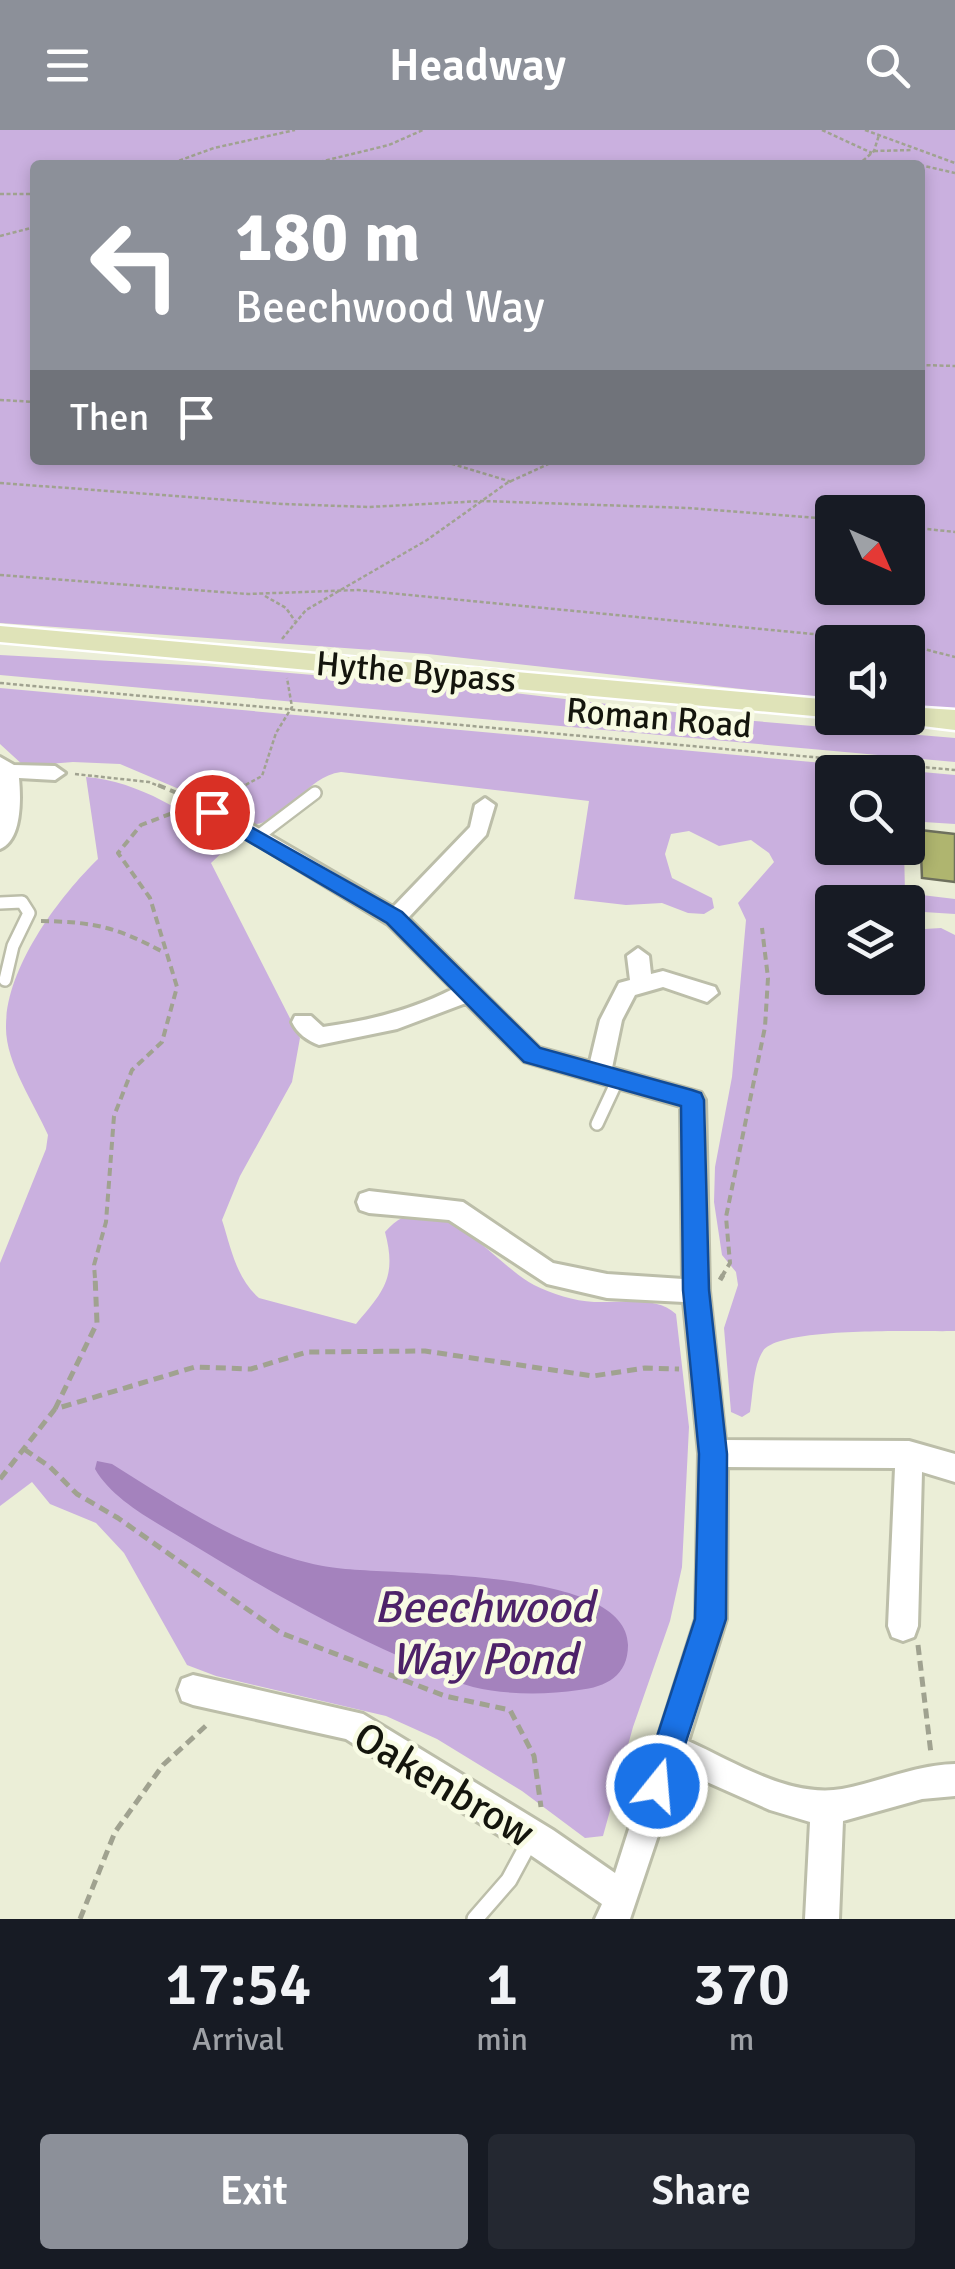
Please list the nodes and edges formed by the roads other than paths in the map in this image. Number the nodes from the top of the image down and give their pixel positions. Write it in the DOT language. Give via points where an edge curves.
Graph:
graph roads {
  1 [pos="0,634"];
  2 [pos="815,708"];
  3 [pos="925,717"];
  4 [pos="955,720"];
  5 [pos="4,767"];
  6 [pos="55,773"];
  7 [pos="314,793"];
  8 [pos="486,806"];
  9 [pos="206,807"];
  10 [pos="257,838"];
  11 [pos="0,842"];
  12 [pos="0,903"];
  13 [pos="395,918"];
  14 [pos="638,956"];
  15 [pos="5,980"];
  16 [pos="642,985"];
  17 [pos="471,990"];
  18 [pos="707,993"];
  19 [pos="303,1022"];
  20 [pos="608,1076"];
  21 [pos="597,1124"];
  22 [pos="368,1202"];
  23 [pos="697,1304"];
  24 [pos="713,1454"];
  25 [pos="909,1456"];
  26 [pos="955,1468"];
  27 [pos="902,1626"];
  28 [pos="193,1690"];
  29 [pos="668,1748"];
  30 [pos="944,1779"];
  31 [pos="828,1807"];
  32 [pos="537,1839"];
  33 [pos="617,1909"];
  34 [pos="475,1919"];
  35 [pos="822,1919"];
  1 -- 2 [label="main road, Hythe Bypass"];
  3 -- 4 [label="main road"];
  5 -- 6 [label="street"];
  5 -- 11 [label="street" via="12,803"];
  7 -- 10 [label="lane"];
  8 -- 13 [label="street" via="479,830"];
  9 -- 10 [label="street"];
  10 -- 13 [label="street"];
  12 -- 15 [label="lane" via="22,902 30,920 13,945"];
  13 -- 17 [label="street"];
  14 -- 16 [label="street"];
  16 -- 18 [label="street" via="663,979"];
  16 -- 20 [label="street" via="626,989 611,1020"];
  17 -- 19 [label="street" via="346,1033 319,1036"];
  17 -- 20 [label="street" via="532,1055"];
  20 -- 21 [label="lane"];
  20 -- 23 [label="street" via="692,1100"];
  22 -- 23 [label="street" via="454,1210 546,1273"];
  23 -- 24 [label="street"];
  24 -- 25 [label="street"];
  24 -- 29 [label="street" via="710,1619"];
  25 -- 26 [label="street"];
  25 -- 27 [label="street"];
  28 -- 32 [label="street, Oakenbrow" via="352,1725"];
  29 -- 31 [label="street" via="799,1804"];
  29 -- 33 [label="street"];
  30 -- 31 [label="street"];
  31 -- 35 [label="street"];
  32 -- 33 [label="street, Oakenbrow"];
  32 -- 34 [label="lane"];
}
